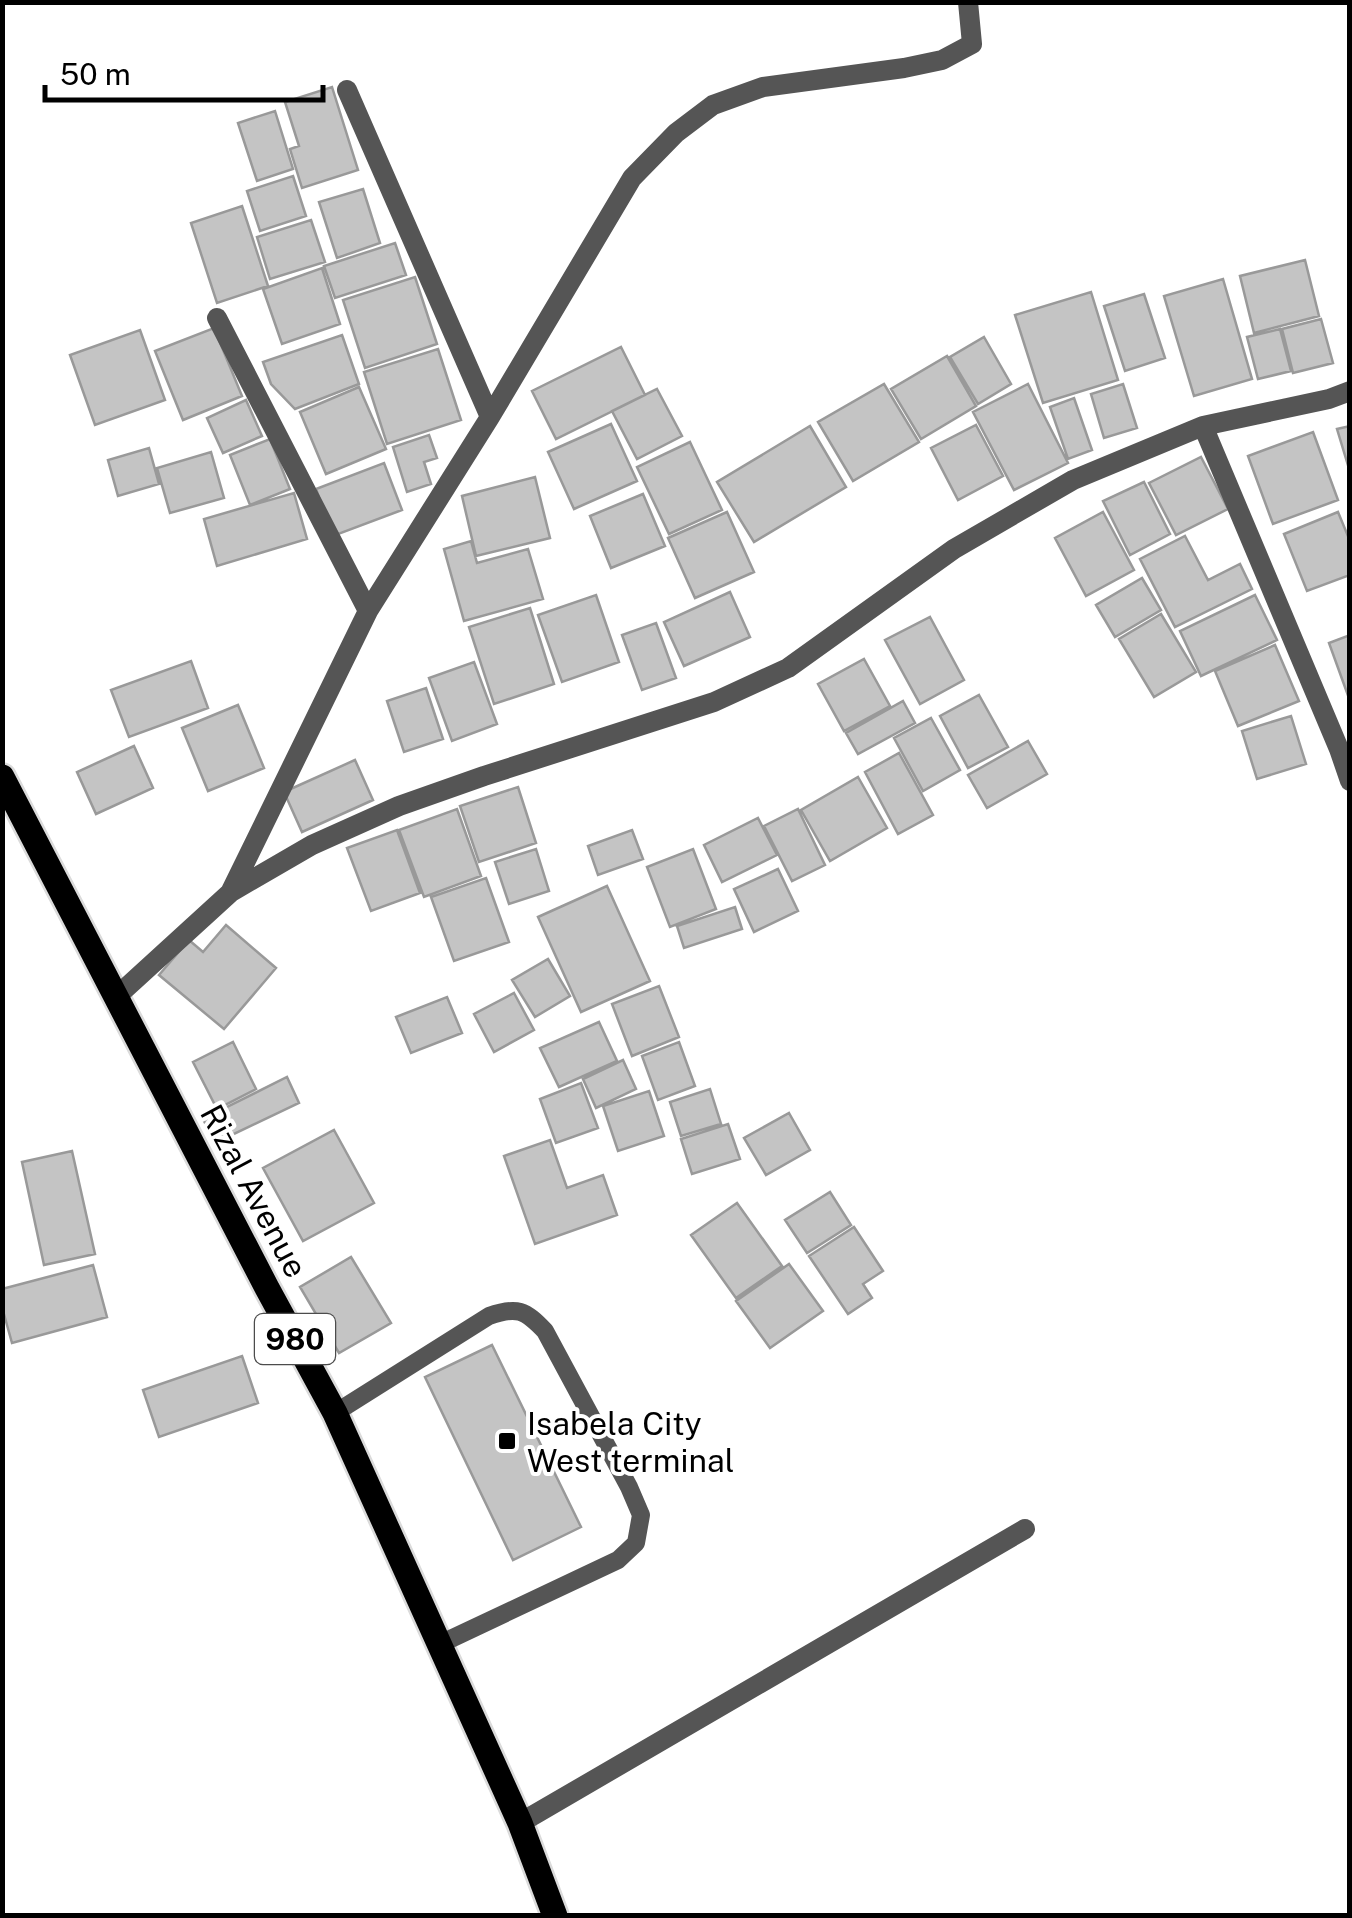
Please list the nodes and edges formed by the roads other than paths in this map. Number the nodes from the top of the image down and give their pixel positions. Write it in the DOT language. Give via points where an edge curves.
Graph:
graph roads {
  1 [pos="968,2"];
  2 [pos="347,90"];
  3 [pos="217,318"];
  4 [pos="1350,391"];
  5 [pos="490,417"];
  6 [pos="1203,426"];
  7 [pos="368,611"];
  8 [pos="1344,746"];
  9 [pos="2,777"];
  10 [pos="1350,781"];
  11 [pos="231,892"];
  12 [pos="116,997"];
  13 [pos="335,1413"];
  14 [pos="1024,1529"];
  15 [pos="440,1644"];
  16 [pos="520,1823"];
  17 [pos="555,1916"];
  1 -- 5 [label="street" via="972,44 960,52 904,68 763,87 714,105 676,133 632,178"];
  2 -- 5 [label="street"];
  3 -- 7 [label="street"];
  4 -- 6 [label="street"];
  5 -- 7 [label="street"];
  6 -- 8 [label="street"];
  6 -- 11 [label="street" via="1072,480 954,549 788,668 748,688 399,806"];
  7 -- 11 [label="street"];
  8 -- 10 [label="street"];
  9 -- 12 [label="main road, Rizal Avenue / 980"];
  11 -- 12 [label="street"];
  12 -- 13 [label="main road, Rizal Avenue / 980"];
  13 -- 15 [label="main road, Rizal Avenue / 980"];
  13 -- 15 [label="lane" via="488,1316 520,1310 545,1331 629,1486 640,1515 629,1552"];
  14 -- 16 [label="street"];
  15 -- 16 [label="main road, Rizal Avenue / 980"];
  16 -- 17 [label="main road, Rizal Avenue / 980"];
}
